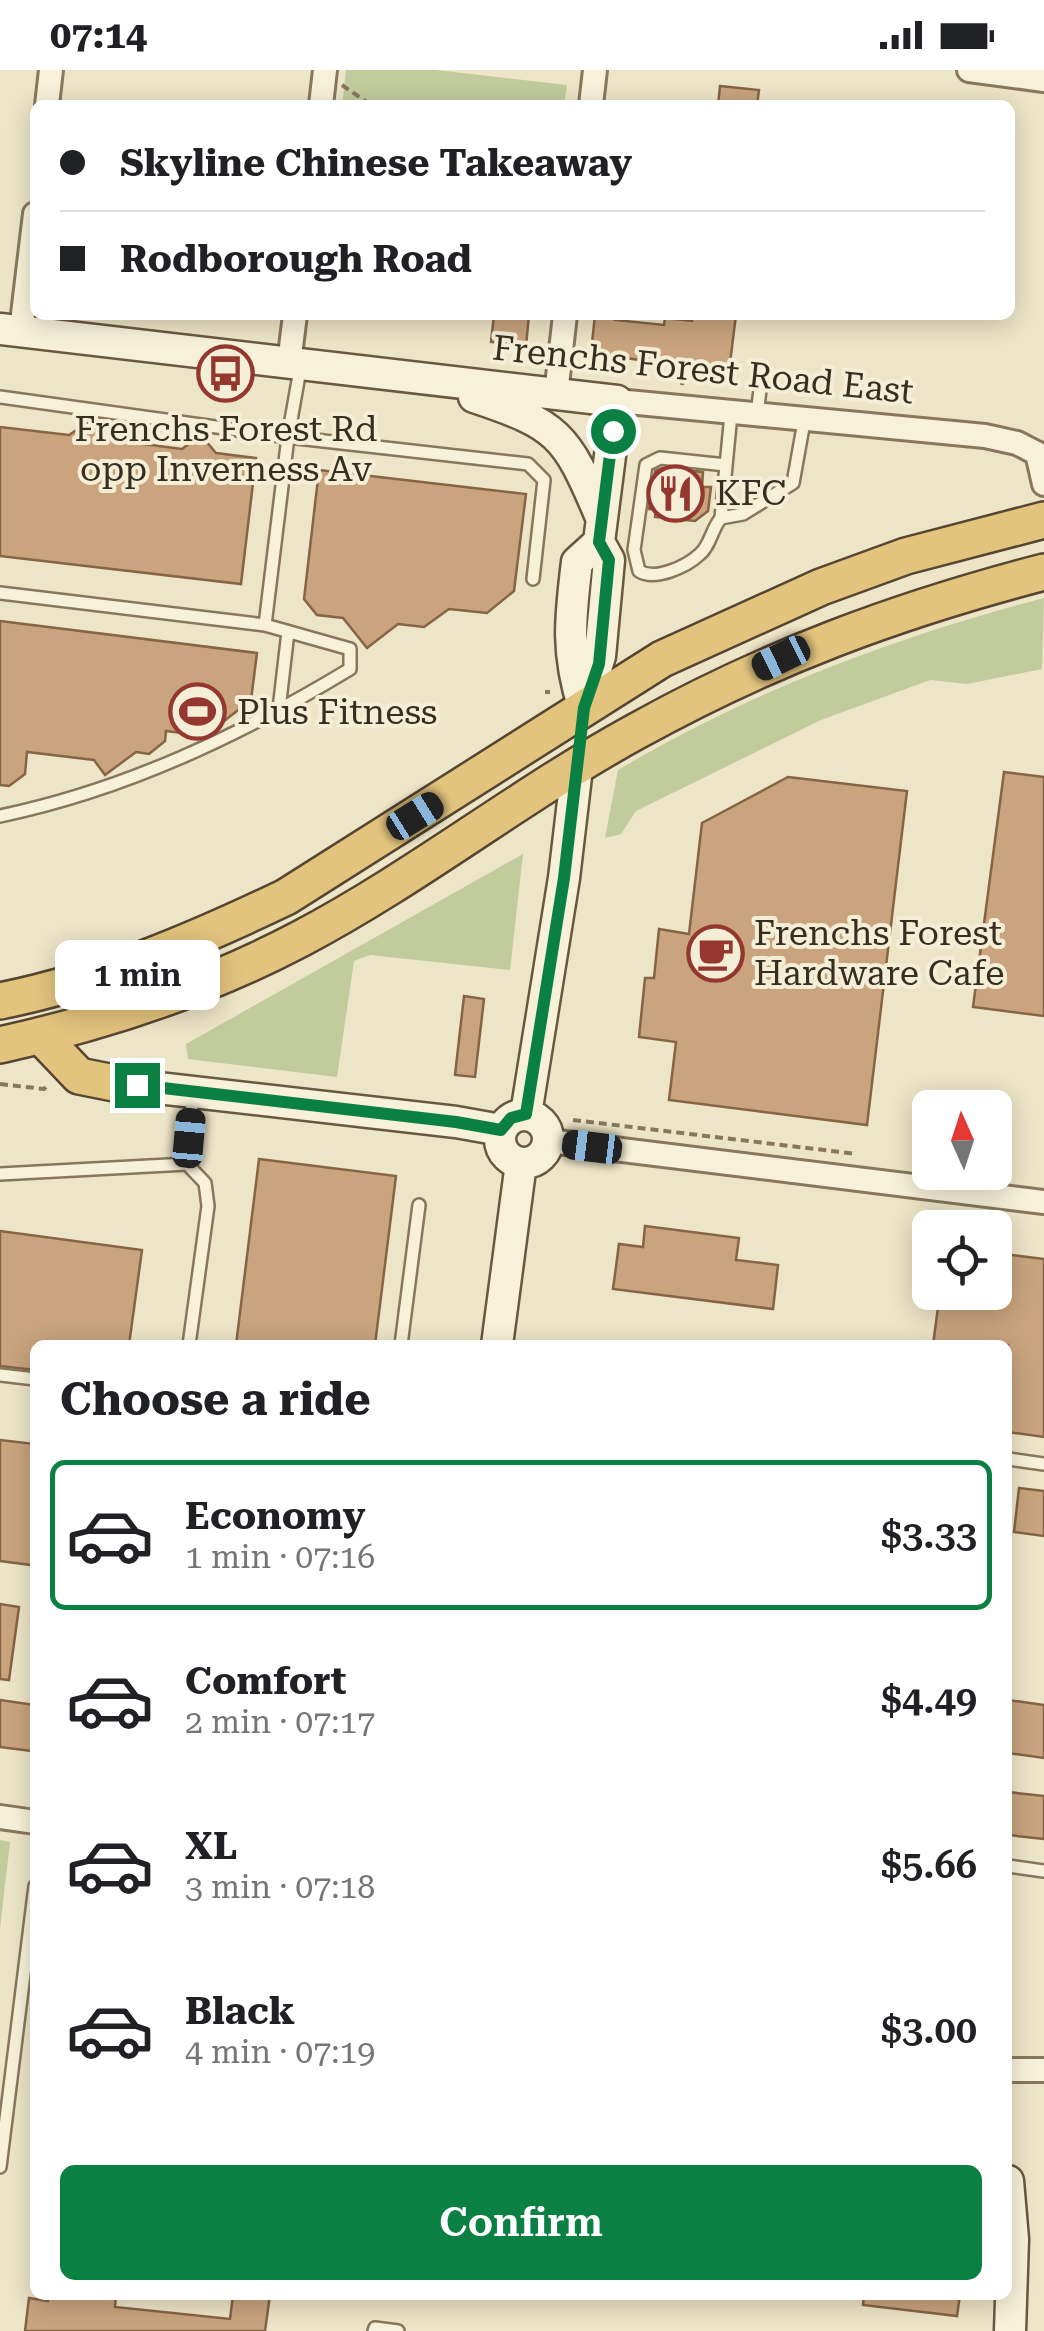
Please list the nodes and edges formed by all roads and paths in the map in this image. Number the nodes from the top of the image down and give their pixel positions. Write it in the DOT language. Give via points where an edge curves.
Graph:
graph roads {
  1 [pos="52,70"];
  2 [pos="596,70"];
  3 [pos="968,70"];
  4 [pos="325,72"];
  5 [pos="1044,80"];
  6 [pos="49,100"];
  7 [pos="322,100"];
  8 [pos="364,100"];
  9 [pos="592,100"];
  10 [pos="30,238"];
  11 [pos="295,320"];
  12 [pos="565,320"];
  13 [pos="11,330"];
  14 [pos="295,364"];
  15 [pos="684,370"];
  16 [pos="408,378"];
  17 [pos="681,390"];
  18 [pos="760,390"];
  19 [pos="556,394"];
  20 [pos="0,397"];
  21 [pos="617,400"];
  22 [pos="731,414"];
  23 [pos="758,414"];
  24 [pos="804,416"];
  25 [pos="288,438"];
  26 [pos="1041,455"];
  27 [pos="726,465"];
  28 [pos="1044,484"];
  29 [pos="719,520"];
  30 [pos="1044,520"];
  31 [pos="600,530"];
  32 [pos="1044,572"];
  33 [pos="533,579"];
  34 [pos="0,593"];
  35 [pos="265,625"];
  36 [pos="288,632"];
  37 [pos="584,708"];
  38 [pos="279,709"];
  39 [pos="577,768"];
  40 [pos="0,816"];
  41 [pos="0,1001"];
  42 [pos="42,1036"];
  43 [pos="0,1045"];
  44 [pos="55,1080"];
  45 [pos="114,1083"];
  46 [pos="0,1084"];
  47 [pos="194,1090"];
  48 [pos="573,1120"];
  49 [pos="514,1122"];
  50 [pos="549,1141"];
  51 [pos="857,1154"];
  52 [pos="521,1163"];
  53 [pos="187,1164"];
  54 [pos="0,1174"];
  55 [pos="1044,1202"];
  56 [pos="419,1205"];
  57 [pos="190,1340"];
  58 [pos="402,1340"];
  59 [pos="498,1340"];
  60 [pos="0,1375"];
  61 [pos="30,1378"];
  62 [pos="1012,1460"];
  63 [pos="1044,1464"];
  64 [pos="0,1818"];
  65 [pos="30,1821"];
  66 [pos="1012,1867"];
  67 [pos="1044,1871"];
  68 [pos="30,1926"];
  69 [pos="1012,2070"];
  70 [pos="1044,2070"];
  71 [pos="0,2167"];
  72 [pos="1012,2227"];
  73 [pos="1012,2270"];
  74 [pos="1011,2300"];
  75 [pos="374,2331"];
  76 [pos="398,2331"];
  77 [pos="1010,2331"];
  1 -- 6 [label="street"];
  2 -- 9 [label="street"];
  3 -- 5 [label="street"];
  4 -- 7 [label="street"];
  4 -- 8 [label="path"];
  10 -- 13 [label="street"];
  11 -- 14 [label="street"];
  12 -- 19 [label="street"];
  13 -- 14 [label="main road, Frenchs Forest Road East"];
  14 -- 16 [label="main road, Frenchs Forest Road East"];
  14 -- 25 [label="lane"];
  15 -- 17 [label="path"];
  16 -- 19 [label="main road, Frenchs Forest Road East"];
  16 -- 31 [label="main road" via="514,410 552,430 573,454"];
  18 -- 23 [label="lane"];
  19 -- 21 [label="main road, Frenchs Forest Road East"];
  20 -- 25 [label="lane"];
  21 -- 22 [label="street, Frenchs Forest Road East"];
  21 -- 31 [label="main road"];
  22 -- 23 [label="street, Frenchs Forest Road East"];
  22 -- 27 [label="lane"];
  23 -- 24 [label="street, Frenchs Forest Road East"];
  24 -- 26 [label="street, Frenchs Forest Road East" via="985,436"];
  24 -- 29 [label="lane" via="793,483"];
  25 -- 33 [label="lane" via="528,464 544,480"];
  25 -- 35 [label="lane"];
  26 -- 28 [label="street, Frenchs Forest Road East"];
  27 -- 29 [label="lane"];
  27 -- 29 [label="lane" via="660,458 646,465 634,550 639,572 658,576 702,554"];
  30 -- 37 [label="highway" via="906,556 821,587 662,658"];
  31 -- 37 [label="main road" via="609,560 600,656"];
  32 -- 39 [label="highway" via="944,598 781,658"];
  34 -- 35 [label="lane"];
  35 -- 36 [label="lane"];
  36 -- 38 [label="lane"];
  36 -- 38 [label="lane" via="350,649 350,669"];
  37 -- 39 [label="highway"];
  37 -- 41 [label="highway" via="286,896 136,962"];
  38 -- 40 [label="lane" via="188,757"];
  39 -- 42 [label="highway" via="289,945 160,1001"];
  39 -- 49 [label="main road" via="564,878"];
  42 -- 43 [label="highway"];
  42 -- 45 [label="highway" via="72,1072"];
  44 -- 46 [label="path" via="44,1089"];
  45 -- 47 [label="main road"];
  47 -- 49 [label="main road" via="456,1122"];
  47 -- 53 [label="lane"];
  48 -- 51 [label="path"];
  49 -- 50 [label="main road" via="540,1120"];
  49 -- 52 [label="main road" via="504,1151"];
  50 -- 52 [label="main road" via="536,1160"];
  50 -- 55 [label="street"];
  52 -- 59 [label="main road"];
  53 -- 54 [label="lane"];
  53 -- 57 [label="lane" via="205,1183 208,1206"];
  56 -- 58 [label="lane"];
  60 -- 61 [label="lane"];
  62 -- 63 [label="lane"];
  64 -- 65 [label="street"];
  66 -- 67 [label="lane"];
  68 -- 71 [label="lane"];
  69 -- 70 [label="street"];
  72 -- 73 [label="main road"];
  74 -- 77 [label="main road"];
  75 -- 76 [label="lane"];
}
